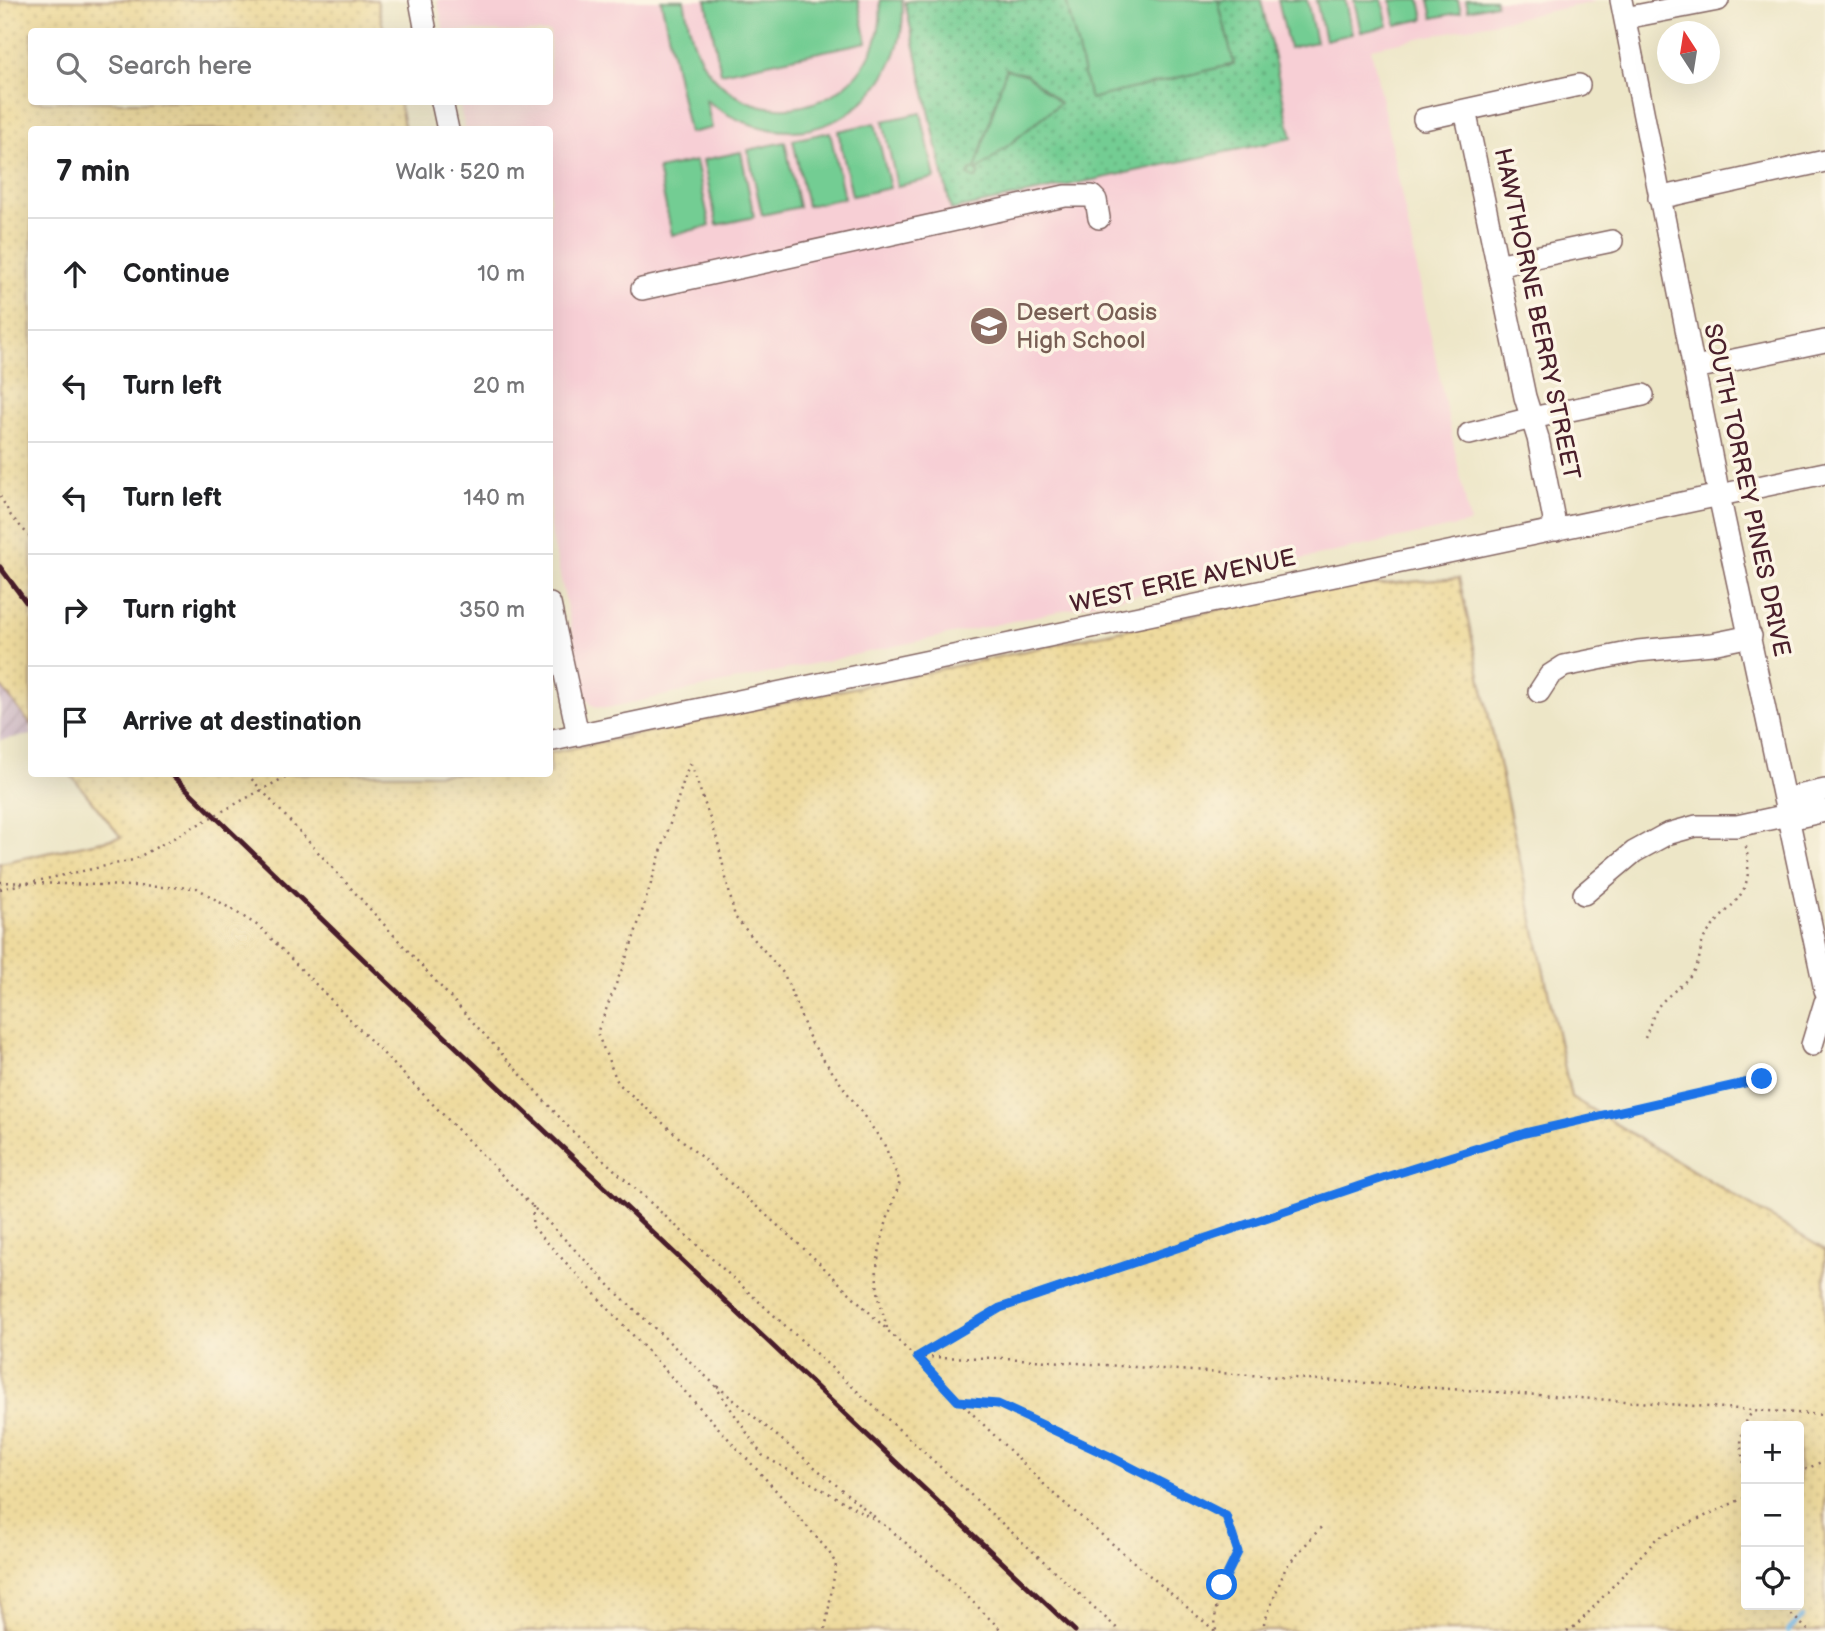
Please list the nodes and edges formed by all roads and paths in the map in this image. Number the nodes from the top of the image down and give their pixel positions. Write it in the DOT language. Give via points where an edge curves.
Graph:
graph roads {
  1 [pos="420,0"];
  2 [pos="1718,0"];
  3 [pos="1623,9"];
  4 [pos="425,28"];
  5 [pos="1579,85"];
  6 [pos="443,105"];
  7 [pos="1465,110"];
  8 [pos="1424,119"];
  9 [pos="446,126"];
  10 [pos="1825,161"];
  11 [pos="1659,198"];
  12 [pos="1099,218"];
  13 [pos="1612,241"];
  14 [pos="1497,265"];
  15 [pos="642,289"];
  16 [pos="1825,341"];
  17 [pos="1695,368"];
  18 [pos="1643,396"];
  19 [pos="1532,418"];
  20 [pos="1469,434"];
  21 [pos="1825,473"];
  22 [pos="1719,495"];
  23 [pos="0,496"];
  24 [pos="1556,530"];
  25 [pos="28,535"];
  26 [pos="553,618"];
  27 [pos="1751,636"];
  28 [pos="1539,692"];
  29 [pos="578,735"];
  30 [pos="553,740"];
  31 [pos="250,777"];
  32 [pos="284,777"];
  33 [pos="1825,790"];
  34 [pos="1787,811"];
  35 [pos="1825,811"];
  36 [pos="1740,825"];
  37 [pos="0,882"];
  38 [pos="0,888"];
  39 [pos="1584,894"];
  40 [pos="1825,990"];
  41 [pos="1825,1002"];
  42 [pos="1645,1038"];
  43 [pos="1812,1045"];
  44 [pos="1762,1079"];
  45 [pos="533,1206"];
  46 [pos="887,1328"];
  47 [pos="917,1357"];
  48 [pos="712,1382"];
  49 [pos="958,1401"];
  50 [pos="1754,1410"];
  51 [pos="1825,1415"];
  52 [pos="1745,1421"];
  53 [pos="1825,1460"];
  54 [pos="1804,1470"];
  55 [pos="1741,1499"];
  56 [pos="886,1526"];
  57 [pos="1322,1526"];
  58 [pos="1787,1610"];
  59 [pos="825,1631"];
  60 [pos="1002,1631"];
  61 [pos="1120,1631"];
  62 [pos="1216,1631"];
  63 [pos="1265,1631"];
  64 [pos="1567,1631"];
  65 [pos="1809,1631"];
  1 -- 4 [label="street"];
  2 -- 3 [label="street"];
  3 -- 11 [label="street, SOUTH TORREY PINES DRIVE"];
  5 -- 7 [label="street"];
  6 -- 9 [label="street"];
  7 -- 8 [label="street"];
  7 -- 14 [label="street, HAWTHORNE BERRY STREET"];
  10 -- 11 [label="street"];
  11 -- 17 [label="street, SOUTH TORREY PINES DRIVE"];
  12 -- 15 [label="street" via="1092,196 1065,196"];
  13 -- 14 [label="street"];
  14 -- 19 [label="street, HAWTHORNE BERRY STREET"];
  16 -- 17 [label="street"];
  17 -- 22 [label="street, SOUTH TORREY PINES DRIVE"];
  18 -- 19 [label="street"];
  19 -- 20 [label="street"];
  19 -- 24 [label="street, HAWTHORNE BERRY STREET"];
  21 -- 22 [label="street, WEST ERIE AVENUE"];
  22 -- 24 [label="street, WEST ERIE AVENUE"];
  22 -- 27 [label="street, SOUTH TORREY PINES DRIVE"];
  23 -- 25 [label="path"];
  24 -- 29 [label="street, WEST ERIE AVENUE"];
  26 -- 29 [label="street"];
  27 -- 28 [label="street" via="1564,666 1550,675"];
  27 -- 34 [label="street, SOUTH TORREY PINES DRIVE"];
  29 -- 30 [label="street, WEST ERIE AVENUE"];
  31 -- 61 [label="path" via="573,1132"];
  32 -- 38 [label="path, bridge" via="133,860"];
  33 -- 34 [label="street"];
  34 -- 35 [label="street"];
  34 -- 36 [label="street"];
  34 -- 40 [label="street, SOUTH TORREY PINES DRIVE"];
  36 -- 39 [label="street" via="1696,825 1667,834 1634,852"];
  36 -- 42 [label="path" via="1748,858 1747,880 1739,901 1704,937 1697,965 1686,982 1658,1006"];
  37 -- 45 [label="path" via="197,888 260,927"];
  41 -- 43 [label="street"];
  44 -- 47 [label="path" via="1525,1133 1386,1177 1000,1308"];
  45 -- 48 [label="path"];
  45 -- 59 [label="path" via="532,1226 829,1552 836,1564"];
  46 -- 46 [label="path" via="618,1083 597,1033 632,943 690,761 717,839 735,917 784,974 811,1042 884,1144 900,1182 877,1269"];
  46 -- 47 [label="path"];
  47 -- 49 [label="path"];
  47 -- 50 [label="path" via="1005,1358"];
  48 -- 56 [label="path"];
  48 -- 56 [label="path" via="762,1455"];
  49 -- 62 [label="path" via="1055,1495"];
  49 -- 62 [label="path" via="998,1404 1226,1516 1238,1552 1222,1585 1214,1614"];
  50 -- 51 [label="path"];
  50 -- 52 [label="path"];
  53 -- 54 [label="path"];
  55 -- 64 [label="path" via="1656,1539"];
  56 -- 60 [label="path"];
  57 -- 63 [label="path" via="1286,1567"];
  58 -- 65 [label="path"];
}
